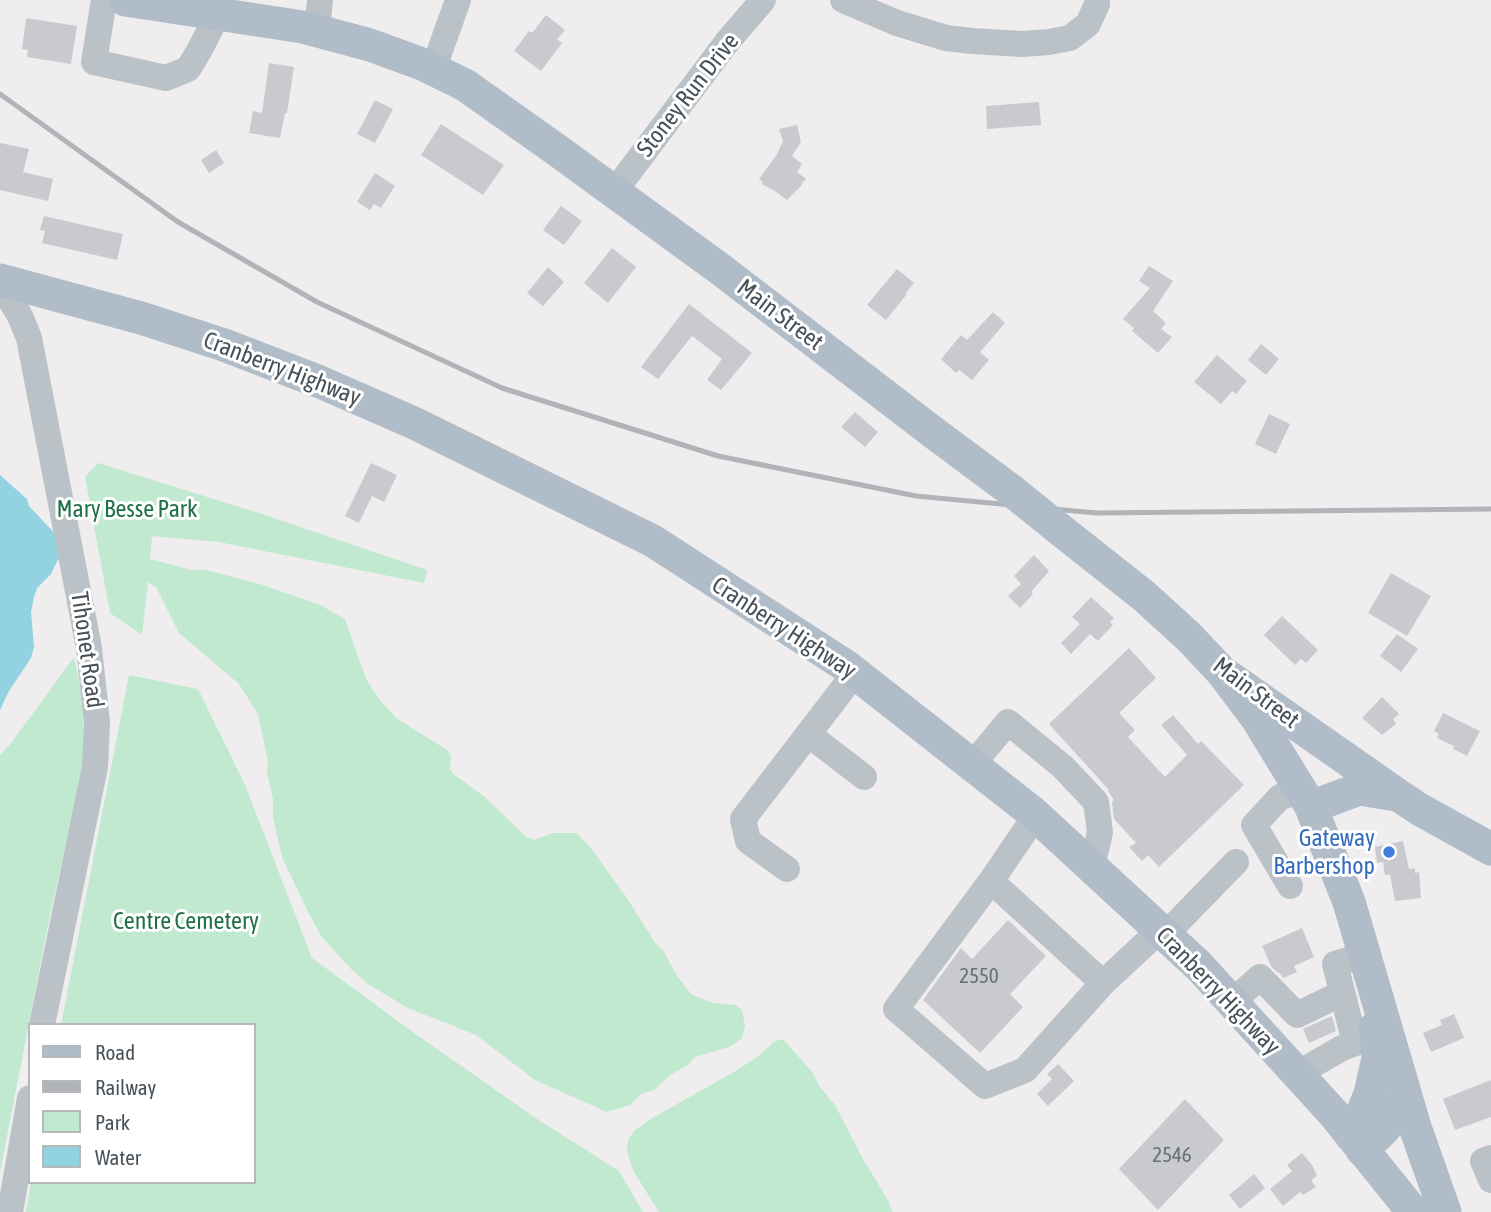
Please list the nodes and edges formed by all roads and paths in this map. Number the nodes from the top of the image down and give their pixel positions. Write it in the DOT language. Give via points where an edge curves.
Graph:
graph roads {
  1 [pos="104,0"];
  2 [pos="125,0"];
  3 [pos="458,0"];
  4 [pos="763,0"];
  5 [pos="843,0"];
  6 [pos="1097,0"];
  7 [pos="277,12"];
  8 [pos="218,14"];
  9 [pos="318,15"];
  10 [pos="433,70"];
  11 [pos="614,192"];
  12 [pos="0,282"];
  13 [pos="1222,672"];
  14 [pos="855,673"];
  15 [pos="808,734"];
  16 [pos="972,765"];
  17 [pos="1364,773"];
  18 [pos="864,777"];
  19 [pos="1303,794"];
  20 [pos="1398,795"];
  21 [pos="1035,815"];
  22 [pos="1491,849"];
  23 [pos="1236,862"];
  24 [pos="1092,867"];
  25 [pos="787,869"];
  26 [pos="991,881"];
  27 [pos="1290,886"];
  28 [pos="1163,932"];
  29 [pos="1359,976"];
  30 [pos="1103,983"];
  31 [pos="1232,1002"];
  32 [pos="42,1023"];
  33 [pos="1365,1039"];
  34 [pos="1297,1074"];
  35 [pos="1405,1095"];
  36 [pos="28,1109"];
  37 [pos="1357,1144"];
  38 [pos="1491,1158"];
  39 [pos="1491,1180"];
  40 [pos="10,1212"];
  41 [pos="1413,1212"];
  42 [pos="1445,1212"];
  1 -- 8 [label="street" via="94,62 166,78 188,68"];
  2 -- 8 [label="main road, Main Street"];
  3 -- 10 [label="street"];
  4 -- 11 [label="street, Stoney Run Drive"];
  5 -- 6 [label="street" via="946,38 1023,44 1070,38 1088,24"];
  7 -- 8 [label="main road, Main Street"];
  7 -- 9 [label="main road, Main Street"];
  9 -- 10 [label="main road, Main Street" via="370,45"];
  10 -- 11 [label="main road, Main Street" via="465,85"];
  11 -- 13 [label="main road, Main Street, bridge" via="1012,491 1144,596"];
  12 -- 14 [label="main road, Cranberry Highway" via="224,345 392,413 653,541"];
  12 -- 32 [label="street, Tihonet Road" via="29,338 78,585 97,722 95,766"];
  13 -- 17 [label="main road, Main Street"];
  13 -- 19 [label="main road"];
  14 -- 15 [label="street"];
  14 -- 16 [label="main road, Cranberry Highway"];
  15 -- 18 [label="street"];
  15 -- 25 [label="street" via="743,819 748,841"];
  16 -- 21 [label="main road, Cranberry Highway"];
  16 -- 24 [label="street" via="1008,722 1063,767 1096,802 1100,832"];
  17 -- 19 [label="main road, Main Street" via="1333,765"];
  17 -- 20 [label="main road, Main Street"];
  19 -- 20 [label="main road, Main Street" via="1359,789"];
  19 -- 27 [label="street" via="1280,797 1254,825"];
  19 -- 29 [label="main road" via="1349,902"];
  20 -- 22 [label="main road, Main Street"];
  21 -- 24 [label="main road, Cranberry Highway"];
  21 -- 26 [label="street"];
  23 -- 28 [label="street"];
  24 -- 28 [label="main road, Cranberry Highway"];
  26 -- 30 [label="street"];
  26 -- 30 [label="street" via="896,1009 985,1086 1025,1070"];
  28 -- 30 [label="street"];
  28 -- 31 [label="main road, Cranberry Highway"];
  29 -- 31 [label="street" via="1297,1015 1260,977"];
  29 -- 33 [label="main road"];
  29 -- 35 [label="main road"];
  31 -- 34 [label="main road, Cranberry Highway"];
  33 -- 34 [label="street"];
  33 -- 37 [label="main road" via="1378,1058"];
  34 -- 37 [label="main road, Cranberry Highway"];
  35 -- 37 [label="main road" via="1385,1128"];
  35 -- 42 [label="main road"];
  36 -- 40 [label="street"];
  37 -- 41 [label="main road, Cranberry Highway"];
  38 -- 39 [label="street" via="1483,1161"];
}
